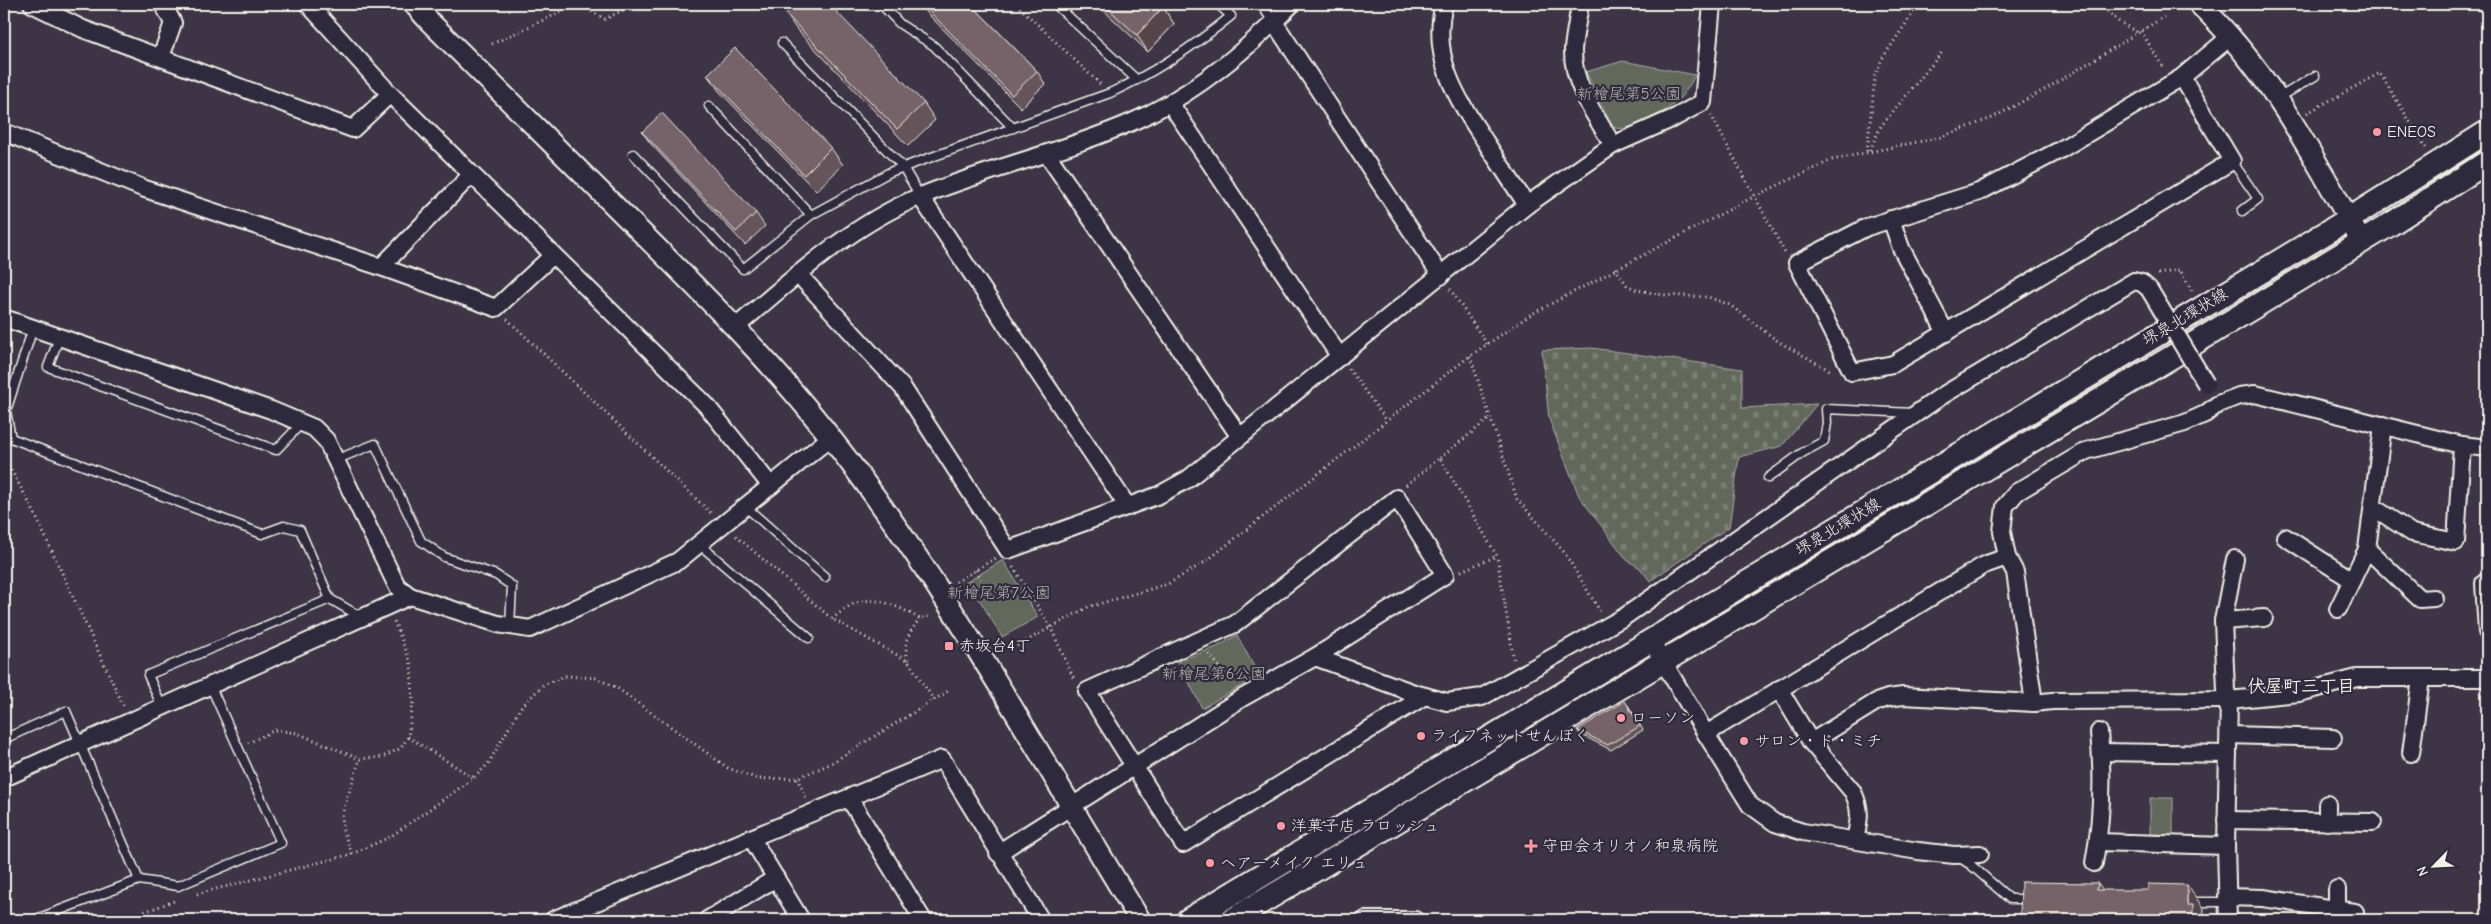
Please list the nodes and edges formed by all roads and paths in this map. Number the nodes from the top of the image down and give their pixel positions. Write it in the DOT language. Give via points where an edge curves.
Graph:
graph roads {
  1 [pos="32,4"];
  2 [pos="163,4"];
  3 [pos="308,4"];
  4 [pos="414,4"];
  5 [pos="635,4"];
  6 [pos="881,4"];
  7 [pos="1016,4"];
  8 [pos="1055,4"];
  9 [pos="1218,4"];
  10 [pos="1260,4"];
  11 [pos="1292,4"];
  12 [pos="1444,4"];
  13 [pos="1580,4"];
  14 [pos="1712,4"];
  15 [pos="1919,4"];
  16 [pos="2100,4"];
  17 [pos="2199,4"];
  18 [pos="2164,17"];
  19 [pos="1274,22"];
  20 [pos="2140,32"];
  21 [pos="2230,37"];
  22 [pos="782,43"];
  23 [pos="492,44"];
  24 [pos="1943,52"];
  25 [pos="161,57"];
  26 [pos="2165,71"];
  27 [pos="2315,76"];
  28 [pos="2182,77"];
  29 [pos="1137,80"];
  30 [pos="1110,93"];
  31 [pos="390,94"];
  32 [pos="2277,99"];
  33 [pos="1703,102"];
  34 [pos="1170,103"];
  35 [pos="709,106"];
  36 [pos="2305,115"];
  37 [pos="1013,128"];
  38 [pos="4,132"];
  39 [pos="2487,132"];
  40 [pos="1613,145"];
  41 [pos="1868,151"];
  42 [pos="633,154"];
  43 [pos="1047,154"];
  44 [pos="2431,156"];
  45 [pos="2232,161"];
  46 [pos="2487,162"];
  47 [pos="903,167"];
  48 [pos="471,175"];
  49 [pos="920,196"];
  50 [pos="1755,196"];
  51 [pos="1527,206"];
  52 [pos="2242,211"];
  53 [pos="811,215"];
  54 [pos="1891,219"];
  55 [pos="2349,219"];
  56 [pos="2361,241"];
  57 [pos="553,255"];
  58 [pos="1787,256"];
  59 [pos="381,267"];
  60 [pos="1615,268"];
  61 [pos="2180,270"];
  62 [pos="798,274"];
  63 [pos="1441,276"];
  64 [pos="2196,298"];
  65 [pos="496,308"];
  66 [pos="4,318"];
  67 [pos="736,327"];
  68 [pos="33,328"];
  69 [pos="1946,333"];
  70 [pos="59,338"];
  71 [pos="1487,344"];
  72 [pos="1470,356"];
  73 [pos="1340,357"];
  74 [pos="1852,372"];
  75 [pos="2218,404"];
  76 [pos="1917,413"];
  77 [pos="1490,418"];
  78 [pos="1387,421"];
  79 [pos="302,422"];
  80 [pos="2383,425"];
  81 [pos="831,437"];
  82 [pos="1240,437"];
  83 [pos="2462,445"];
  84 [pos="2487,448"];
  85 [pos="4,457"];
  86 [pos="1440,458"];
  87 [pos="336,460"];
  88 [pos="1768,478"];
  89 [pos="771,486"];
  90 [pos="1397,498"];
  91 [pos="1128,506"];
  92 [pos="746,507"];
  93 [pos="2373,507"];
  94 [pos="723,525"];
  95 [pos="2286,537"];
  96 [pos="699,544"];
  97 [pos="2367,549"];
  98 [pos="1008,550"];
  99 [pos="1497,556"];
  100 [pos="2007,557"];
  101 [pos="2235,559"];
  102 [pos="976,570"];
  103 [pos="1445,575"];
  104 [pos="825,577"];
  105 [pos="981,579"];
  106 [pos="2352,580"];
  107 [pos="2484,583"];
  108 [pos="953,584"];
  109 [pos="1025,586"];
  110 [pos="1014,592"];
  111 [pos="410,596"];
  112 [pos="2434,598"];
  113 [pos="330,599"];
  114 [pos="388,606"];
  115 [pos="2338,609"];
  116 [pos="928,616"];
  117 [pos="362,618"];
  118 [pos="2264,618"];
  119 [pos="920,619"];
  120 [pos="832,620"];
  121 [pos="2223,621"];
  122 [pos="510,626"];
  123 [pos="1050,626"];
  124 [pos="1609,626"];
  125 [pos="2487,632"];
  126 [pos="809,638"];
  127 [pos="1651,641"];
  128 [pos="1017,646"];
  129 [pos="1210,656"];
  130 [pos="1315,657"];
  131 [pos="908,661"];
  132 [pos="1663,661"];
  133 [pos="1227,674"];
  134 [pos="1519,678"];
  135 [pos="2420,678"];
  136 [pos="2487,678"];
  137 [pos="1076,684"];
  138 [pos="210,685"];
  139 [pos="1779,689"];
  140 [pos="950,690"];
  141 [pos="1426,696"];
  142 [pos="934,700"];
  143 [pos="2229,700"];
  144 [pos="2034,703"];
  145 [pos="162,707"];
  146 [pos="130,721"];
  147 [pos="2099,732"];
  148 [pos="1706,734"];
  149 [pos="2229,735"];
  150 [pos="408,737"];
  151 [pos="4,738"];
  152 [pos="2333,738"];
  153 [pos="1811,742"];
  154 [pos="80,744"];
  155 [pos="238,748"];
  156 [pos="2101,752"];
  157 [pos="2411,753"];
  158 [pos="2228,754"];
  159 [pos="360,759"];
  160 [pos="1134,766"];
  161 [pos="4,778"];
  162 [pos="474,778"];
  163 [pos="797,778"];
  164 [pos="849,798"];
  165 [pos="806,800"];
  166 [pos="2327,804"];
  167 [pos="1072,808"];
  168 [pos="2226,820"];
  169 [pos="2327,822"];
  170 [pos="2373,822"];
  171 [pos="752,840"];
  172 [pos="1855,840"];
  173 [pos="2098,842"];
  174 [pos="2226,846"];
  175 [pos="998,853"];
  176 [pos="352,854"];
  177 [pos="1980,854"];
  178 [pos="1954,855"];
  179 [pos="2094,863"];
  180 [pos="776,878"];
  181 [pos="139,880"];
  182 [pos="2337,889"];
  183 [pos="192,895"];
  184 [pos="183,898"];
  185 [pos="2039,899"];
  186 [pos="2226,900"];
  187 [pos="2179,901"];
  188 [pos="2336,909"];
  189 [pos="2354,912"];
  190 [pos="558,919"];
  191 [pos="34,920"];
  192 [pos="121,920"];
  193 [pos="707,920"];
  194 [pos="802,920"];
  195 [pos="922,920"];
  196 [pos="1041,920"];
  197 [pos="1140,920"];
  198 [pos="1188,920"];
  199 [pos="1232,920"];
  200 [pos="1365,920"];
  201 [pos="1415,920"];
  202 [pos="2228,920"];
  1 -- 25 [label="street" via="83,29"];
  2 -- 25 [label="street" via="174,23"];
  3 -- 31 [label="street"];
  4 -- 67 [label="street"];
  5 -- 23 [label="path" via="605,19 578,4"];
  6 -- 37 [label="lane" via="900,24 934,46"];
  7 -- 30 [label="path"];
  8 -- 29 [label="lane"];
  9 -- 29 [label="lane" via="1231,16 1194,46"];
  10 -- 19 [label="lane"];
  11 -- 19 [label="street"];
  12 -- 51 [label="street" via="1440,34 1444,64 1456,97"];
  13 -- 40 [label="street" via="1573,51 1578,80"];
  14 -- 33 [label="street"];
  15 -- 41 [label="path" via="1882,59 1875,76"];
  16 -- 20 [label="path" via="2118,21"];
  17 -- 21 [label="street"];
  18 -- 20 [label="path"];
  19 -- 34 [label="street" via="1233,59"];
  19 -- 63 [label="street"];
  20 -- 26 [label="path"];
  20 -- 41 [label="path" via="1992,118 1941,137"];
  21 -- 28 [label="street"];
  21 -- 32 [label="street" via="2254,64"];
  22 -- 47 [label="lane"];
  24 -- 41 [label="path" via="1881,126"];
  25 -- 31 [label="street" via="353,128"];
  27 -- 32 [label="lane"];
  28 -- 45 [label="street"];
  28 -- 54 [label="street" via="2060,150 1979,192"];
  29 -- 30 [label="lane"];
  30 -- 37 [label="lane"];
  31 -- 48 [label="street"];
  32 -- 55 [label="street"];
  33 -- 40 [label="street"];
  33 -- 50 [label="path"];
  34 -- 43 [label="street" via="1132,122"];
  34 -- 73 [label="street"];
  35 -- 53 [label="lane"];
  36 -- 44 [label="path" via="2380,73"];
  37 -- 47 [label="lane"];
  38 -- 59 [label="street" via="145,189"];
  39 -- 55 [label="main road, 堺泉北環状線"];
  40 -- 51 [label="street"];
  41 -- 50 [label="path" via="1832,160"];
  42 -- 53 [label="lane" via="743,269"];
  43 -- 49 [label="street"];
  43 -- 82 [label="street"];
  45 -- 52 [label="lane" via="2258,199"];
  45 -- 69 [label="street"];
  46 -- 56 [label="main road, 堺泉北環状線"];
  47 -- 49 [label="lane"];
  47 -- 53 [label="lane"];
  48 -- 57 [label="street"];
  48 -- 59 [label="street"];
  49 -- 62 [label="street" via="870,222"];
  49 -- 91 [label="street"];
  50 -- 58 [label="path"];
  50 -- 60 [label="path"];
  51 -- 63 [label="street"];
  54 -- 69 [label="street" via="1901,248"];
  54 -- 74 [label="street" via="1867,227 1797,263"];
  55 -- 56 [label="street"];
  55 -- 127 [label="main road, 堺泉北環状線"];
  56 -- 132 [label="main road, 堺泉北環状線"];
  57 -- 65 [label="street"];
  57 -- 89 [label="street" via="706,405"];
  59 -- 65 [label="street"];
  60 -- 71 [label="path" via="1530,315"];
  60 -- 74 [label="path" via="1628,285 1637,290 1708,297 1730,305 1779,342 1817,364 1839,375"];
  61 -- 64 [label="path"];
  62 -- 67 [label="street"];
  62 -- 98 [label="street" via="902,388"];
  63 -- 71 [label="path"];
  63 -- 73 [label="street"];
  65 -- 94 [label="path"];
  66 -- 68 [label="street"];
  67 -- 81 [label="street"];
  68 -- 70 [label="street"];
  68 -- 113 [label="lane" via="6,411 11,438 262,534 284,526 300,530"];
  69 -- 74 [label="street" via="1893,364"];
  70 -- 79 [label="street"];
  70 -- 79 [label="lane" via="48,367 276,450"];
  71 -- 72 [label="path"];
  72 -- 77 [label="path"];
  72 -- 78 [label="path"];
  73 -- 78 [label="path"];
  73 -- 82 [label="street"];
  75 -- 76 [label="street, bridge" via="2149,289 2134,281"];
  75 -- 80 [label="street" via="2238,396 2255,394"];
  75 -- 100 [label="street" via="2205,414 2185,422 2086,451 2017,492 2005,506 2002,532"];
  76 -- 88 [label="lane" via="1826,410 1824,441"];
  76 -- 124 [label="street"];
  77 -- 86 [label="path"];
  77 -- 124 [label="path" via="1517,499 1564,552"];
  78 -- 123 [label="path" via="1205,562 1168,584 1088,607"];
  79 -- 87 [label="street" via="326,440"];
  80 -- 83 [label="street"];
  80 -- 93 [label="street"];
  81 -- 89 [label="street"];
  81 -- 167 [label="street" via="887,511 926,571"];
  82 -- 91 [label="street" via="1188,478 1160,495"];
  83 -- 84 [label="street"];
  83 -- 93 [label="street" via="2456,542 2412,532"];
  85 -- 146 [label="path" via="32,508"];
  86 -- 90 [label="path" via="1403,488"];
  86 -- 99 [label="path"];
  87 -- 111 [label="street" via="388,571 397,586"];
  87 -- 122 [label="lane" via="375,444 421,541 444,558 496,574 512,586"];
  89 -- 92 [label="street"];
  90 -- 103 [label="street"];
  90 -- 160 [label="street" via="1234,624 1087,691"];
  91 -- 98 [label="street"];
  92 -- 94 [label="street"];
  92 -- 104 [label="lane"];
  93 -- 97 [label="street"];
  94 -- 96 [label="street"];
  94 -- 120 [label="path"];
  95 -- 106 [label="street"];
  96 -- 122 [label="street" via="678,561 530,629"];
  96 -- 126 [label="lane"];
  97 -- 106 [label="street"];
  97 -- 112 [label="street" via="2420,599"];
  98 -- 102 [label="path"];
  98 -- 109 [label="path" via="1008,560"];
  99 -- 103 [label="path"];
  99 -- 134 [label="path"];
  100 -- 139 [label="street" via="1984,565"];
  100 -- 144 [label="street" via="2015,572"];
  101 -- 121 [label="street"];
  102 -- 105 [label="path"];
  102 -- 108 [label="path"];
  103 -- 130 [label="street"];
  106 -- 115 [label="street"];
  107 -- 125 [label="street"];
  109 -- 110 [label="path"];
  109 -- 123 [label="path"];
  111 -- 114 [label="street"];
  111 -- 122 [label="street"];
  113 -- 117 [label="lane"];
  113 -- 145 [label="lane" via="148,675"];
  114 -- 117 [label="street"];
  114 -- 150 [label="path" via="411,662 413,704"];
  116 -- 119 [label="path"];
  117 -- 138 [label="street"];
  118 -- 121 [label="street"];
  119 -- 120 [label="path" via="900,608 867,601 855,604"];
  119 -- 131 [label="path" via="906,638"];
  120 -- 131 [label="path"];
  121 -- 143 [label="street"];
  123 -- 128 [label="path"];
  123 -- 137 [label="path"];
  124 -- 134 [label="street"];
  127 -- 132 [label="street"];
  127 -- 198 [label="main road, 堺泉北環状線"];
  129 -- 133 [label="path"];
  130 -- 141 [label="street"];
  130 -- 160 [label="street" via="1242,698"];
  131 -- 142 [label="path"];
  132 -- 148 [label="street"];
  132 -- 199 [label="main road, 堺泉北環状線"];
  134 -- 141 [label="street" via="1482,697 1447,702"];
  135 -- 136 [label="street"];
  135 -- 143 [label="street" via="2357,678 2299,693"];
  135 -- 157 [label="street"];
  138 -- 145 [label="street"];
  138 -- 155 [label="lane"];
  139 -- 148 [label="street"];
  139 -- 153 [label="street"];
  140 -- 142 [label="path"];
  141 -- 160 [label="street" via="1183,844"];
  142 -- 163 [label="path" via="830,764"];
  143 -- 144 [label="street" via="2052,700"];
  143 -- 149 [label="street"];
  144 -- 153 [label="street" via="1903,696 1888,698"];
  145 -- 146 [label="street"];
  146 -- 154 [label="street"];
  147 -- 156 [label="street"];
  148 -- 172 [label="street" via="1750,805 1769,819 1803,832"];
  149 -- 152 [label="street"];
  149 -- 158 [label="street"];
  150 -- 159 [label="path" via="401,748 383,757"];
  150 -- 162 [label="path"];
  151 -- 154 [label="lane" via="66,711"];
  153 -- 172 [label="street" via="1857,800 1860,812"];
  154 -- 161 [label="street"];
  154 -- 181 [label="lane"];
  155 -- 159 [label="path" via="275,730 297,733"];
  155 -- 181 [label="lane" via="281,843 178,886"];
  156 -- 158 [label="street"];
  156 -- 173 [label="street"];
  158 -- 168 [label="street"];
  159 -- 176 [label="path" via="342,814 343,830"];
  160 -- 167 [label="street"];
  162 -- 163 [label="path" via="488,764 521,707 543,685 566,676 596,678 618,688 728,768 758,779"];
  162 -- 176 [label="path" via="390,837"];
  163 -- 165 [label="path"];
  164 -- 171 [label="street"];
  164 -- 175 [label="street" via="942,760"];
  164 -- 195 [label="street"];
  166 -- 169 [label="street"];
  167 -- 175 [label="street"];
  167 -- 197 [label="street"];
  168 -- 169 [label="street"];
  168 -- 174 [label="street"];
  169 -- 170 [label="street"];
  171 -- 180 [label="street"];
  171 -- 190 [label="street"];
  172 -- 178 [label="street"];
  173 -- 174 [label="street"];
  173 -- 179 [label="street"];
  174 -- 186 [label="street"];
  175 -- 196 [label="street"];
  176 -- 183 [label="path"];
  177 -- 178 [label="street"];
  178 -- 185 [label="lane" via="1971,865 2010,899"];
  180 -- 193 [label="street"];
  180 -- 194 [label="street"];
  181 -- 191 [label="lane"];
  182 -- 188 [label="street"];
  184 -- 192 [label="path"];
  186 -- 187 [label="lane"];
  186 -- 188 [label="street" via="2263,898"];
  186 -- 202 [label="street"];
  188 -- 189 [label="street"];
  200 -- 201 [label="street"];
}
